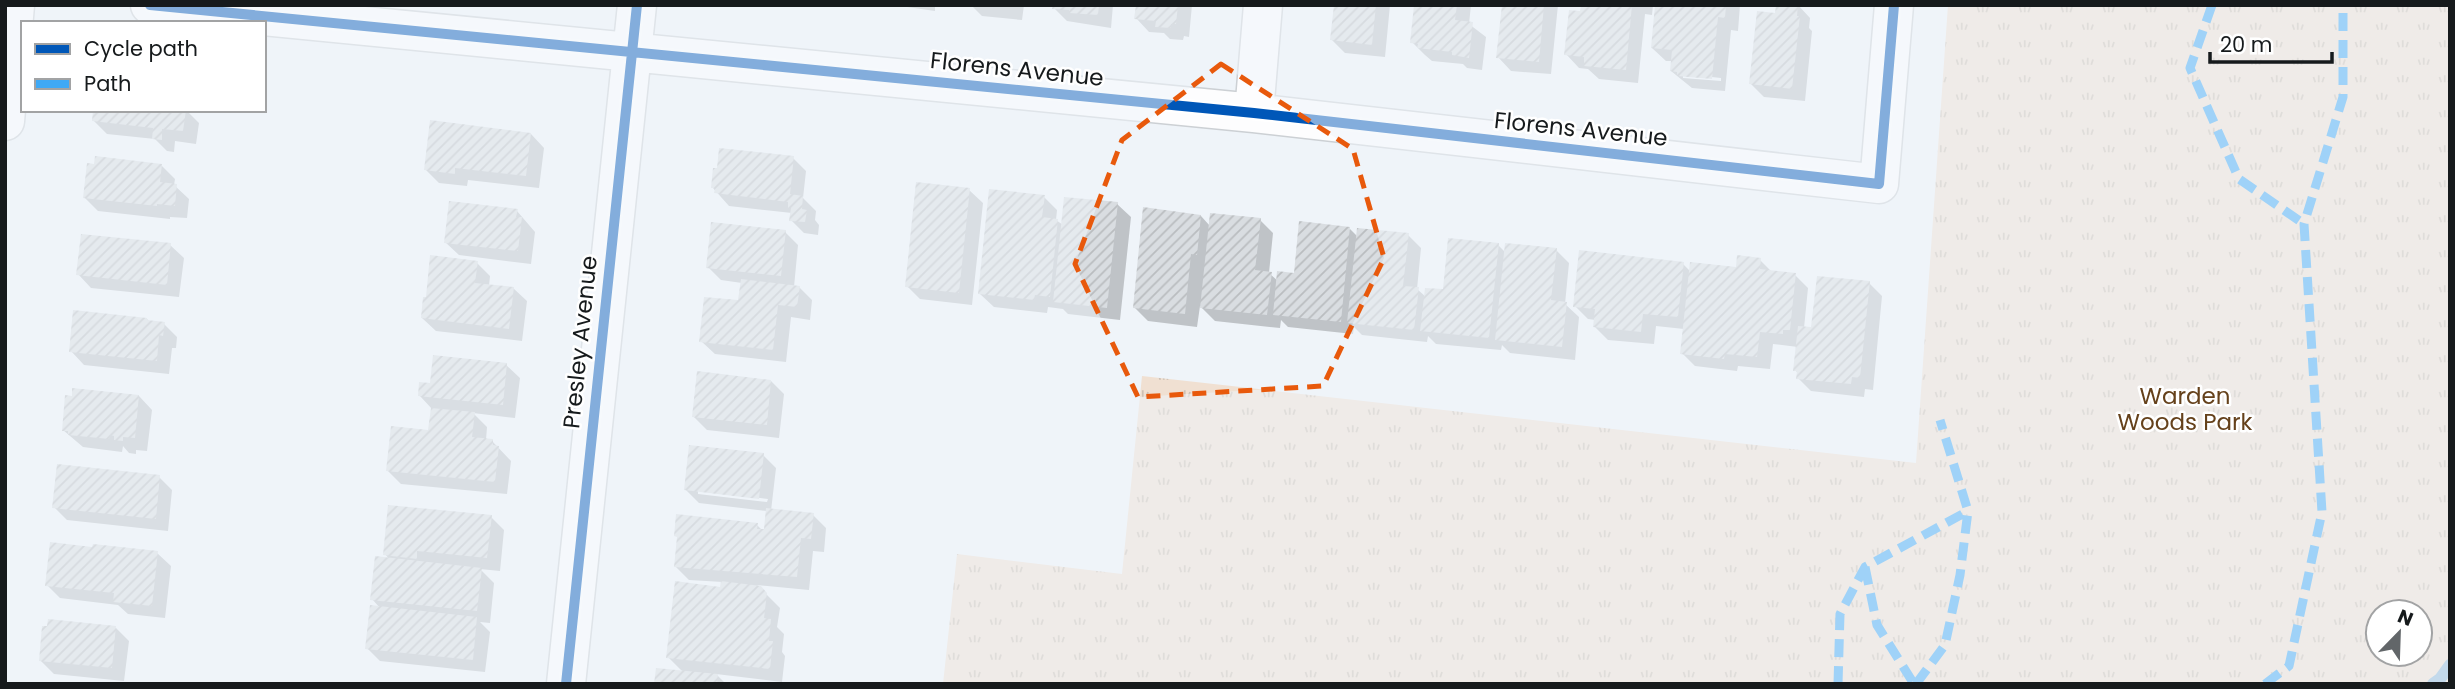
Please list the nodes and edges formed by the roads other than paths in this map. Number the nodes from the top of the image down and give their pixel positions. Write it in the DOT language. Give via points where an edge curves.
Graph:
graph roads {
  1 [pos="15,5"];
  2 [pos="150,5"];
  3 [pos="637,5"];
  4 [pos="1263,5"];
  5 [pos="1894,5"];
  6 [pos="632,52"];
  7 [pos="1254,113"];
  8 [pos="5,121"];
  9 [pos="566,684"];
  1 -- 8 [label="street"];
  2 -- 6 [label="street, Florens Avenue"];
  3 -- 6 [label="street, Presley Avenue"];
  4 -- 7 [label="street"];
  5 -- 7 [label="street, Florens Avenue" via="1879,184"];
  6 -- 7 [label="street, Florens Avenue"];
  6 -- 9 [label="street, Presley Avenue"];
}
